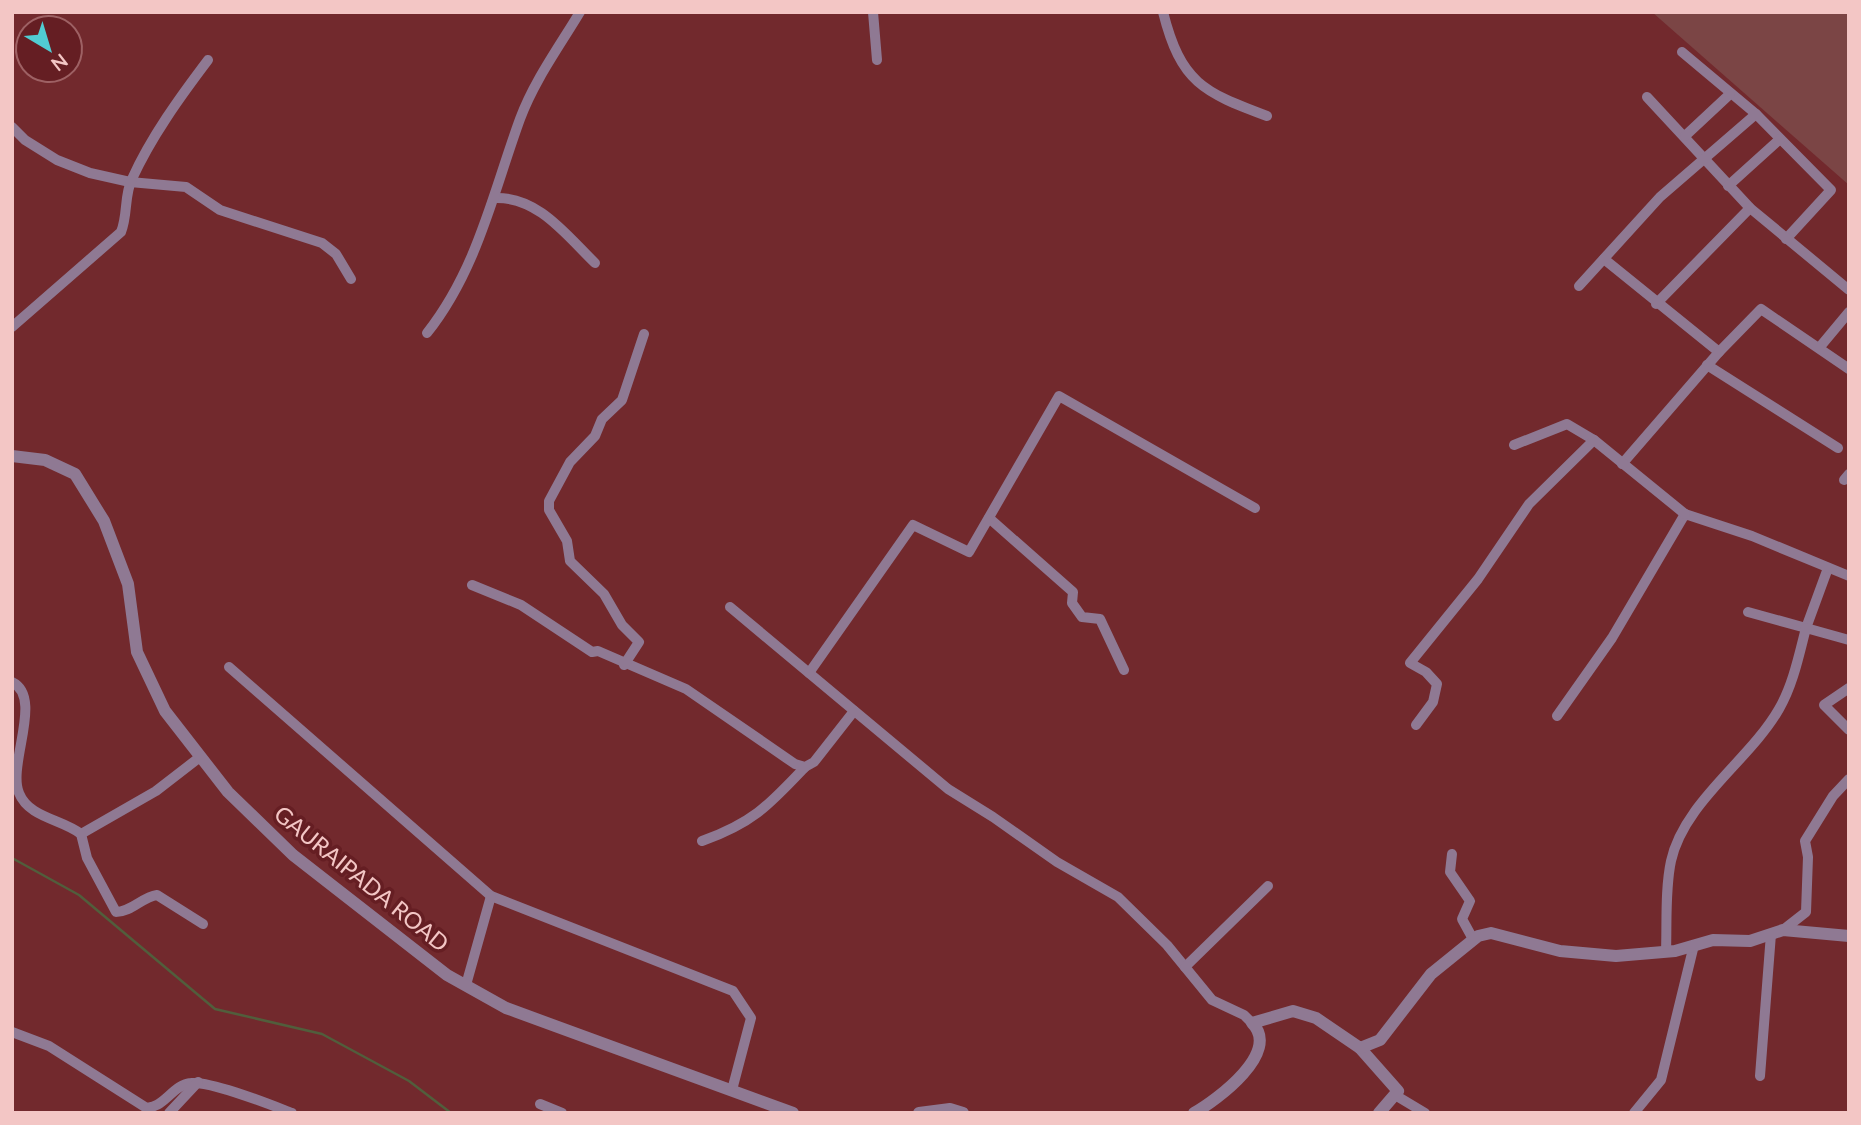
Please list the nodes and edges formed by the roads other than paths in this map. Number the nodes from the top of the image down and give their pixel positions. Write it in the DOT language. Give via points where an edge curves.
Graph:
graph roads {
  1 [pos="580,12"];
  2 [pos="873,12"];
  3 [pos="1163,12"];
  4 [pos="1682,52"];
  5 [pos="208,60"];
  6 [pos="877,60"];
  7 [pos="1730,94"];
  8 [pos="1647,97"];
  9 [pos="1756,114"];
  10 [pos="1267,116"];
  11 [pos="12,127"];
  12 [pos="1685,136"];
  13 [pos="1780,139"];
  14 [pos="1702,159"];
  15 [pos="130,182"];
  16 [pos="1728,186"];
  17 [pos="494,198"];
  18 [pos="1750,208"];
  19 [pos="1786,240"];
  20 [pos="1604,259"];
  21 [pos="595,263"];
  22 [pos="351,279"];
  23 [pos="1579,286"];
  24 [pos="1849,290"];
  25 [pos="1656,304"];
  26 [pos="1844,318"];
  27 [pos="12,327"];
  28 [pos="427,333"];
  29 [pos="644,334"];
  30 [pos="1819,348"];
  31 [pos="1719,352"];
  32 [pos="1707,365"];
  33 [pos="1849,369"];
  34 [pos="1594,440"];
  35 [pos="1514,445"];
  36 [pos="1838,448"];
  37 [pos="12,456"];
  38 [pos="1622,464"];
  39 [pos="1255,508"];
  40 [pos="1685,514"];
  41 [pos="989,518"];
  42 [pos="1828,568"];
  43 [pos="1849,576"];
  44 [pos="472,585"];
  45 [pos="730,607"];
  46 [pos="1748,612"];
  47 [pos="1806,628"];
  48 [pos="1849,640"];
  49 [pos="624,665"];
  50 [pos="229,667"];
  51 [pos="1124,670"];
  52 [pos="809,673"];
  53 [pos="12,682"];
  54 [pos="1849,688"];
  55 [pos="854,711"];
  56 [pos="1557,716"];
  57 [pos="1416,725"];
  58 [pos="1849,730"];
  59 [pos="200,757"];
  60 [pos="805,767"];
  61 [pos="1849,779"];
  62 [pos="80,834"];
  63 [pos="702,841"];
  64 [pos="1452,854"];
  65 [pos="1268,886"];
  66 [pos="491,896"];
  67 [pos="203,924"];
  68 [pos="1777,932"];
  69 [pos="1849,936"];
  70 [pos="1473,939"];
  71 [pos="1694,944"];
  72 [pos="1666,951"];
  73 [pos="1185,967"];
  74 [pos="466,985"];
  75 [pos="1252,1023"];
  76 [pos="12,1032"];
  77 [pos="1360,1048"];
  78 [pos="1760,1076"];
  79 [pos="198,1082"];
  80 [pos="732,1090"];
  81 [pos="1395,1095"];
  82 [pos="540,1104"];
  83 [pos="173,1111"];
  84 [pos="790,1112"];
  85 [pos="292,1113"];
  86 [pos="562,1113"];
  87 [pos="919,1113"];
  88 [pos="963,1113"];
  89 [pos="1194,1113"];
  90 [pos="1379,1113"];
  91 [pos="1425,1113"];
  92 [pos="1634,1113"];
  1 -- 17 [label="street" via="532,92"];
  2 -- 6 [label="street"];
  3 -- 10 [label="street" via="1170,38 1201,88"];
  4 -- 7 [label="street"];
  5 -- 15 [label="street" via="175,104"];
  7 -- 9 [label="street"];
  7 -- 12 [label="street"];
  8 -- 12 [label="street"];
  9 -- 13 [label="street"];
  9 -- 14 [label="street"];
  11 -- 15 [label="street" via="57,160"];
  12 -- 14 [label="street"];
  13 -- 16 [label="street"];
  13 -- 19 [label="street" via="1831,190"];
  14 -- 16 [label="street"];
  14 -- 20 [label="street"];
  15 -- 22 [label="street" via="186,187 220,210 322,243 336,254"];
  15 -- 27 [label="street" via="126,221 113,242"];
  16 -- 18 [label="street"];
  17 -- 21 [label="street" via="522,200 542,212"];
  17 -- 28 [label="street" via="478,248"];
  18 -- 19 [label="street"];
  18 -- 25 [label="street"];
  19 -- 24 [label="street"];
  20 -- 23 [label="street"];
  20 -- 25 [label="street"];
  25 -- 31 [label="street"];
  26 -- 30 [label="street"];
  29 -- 49 [label="street" via="622,400 570,462 549,501 567,541 570,561 604,594 622,625 639,642"];
  30 -- 31 [label="street" via="1761,309"];
  30 -- 33 [label="street"];
  31 -- 32 [label="street"];
  32 -- 36 [label="street"];
  32 -- 38 [label="street"];
  34 -- 35 [label="street" via="1567,424"];
  34 -- 38 [label="street"];
  34 -- 57 [label="street" via="1529,503 1478,579 1410,663 1437,684 1433,702"];
  37 -- 59 [label="street, GAURAIPADA ROAD" via="45,460 75,474 104,521 128,584 137,652 165,711"];
  38 -- 40 [label="street"];
  39 -- 41 [label="street" via="1059,396"];
  40 -- 42 [label="street"];
  40 -- 56 [label="street" via="1612,638"];
  41 -- 51 [label="street" via="1073,592 1072,603 1082,618 1100,619"];
  41 -- 52 [label="street" via="969,552 913,525"];
  42 -- 43 [label="street"];
  42 -- 47 [label="street"];
  44 -- 49 [label="street" via="521,605 592,652"];
  45 -- 52 [label="street"];
  46 -- 47 [label="street"];
  47 -- 48 [label="street"];
  47 -- 72 [label="street" via="1779,710 1679,838 1671,861"];
  49 -- 60 [label="street" via="686,689"];
  50 -- 66 [label="street"];
  52 -- 55 [label="street"];
  53 -- 62 [label="street" via="27,700 16,782 20,796 33,811"];
  54 -- 58 [label="street" via="1824,705"];
  55 -- 60 [label="street"];
  55 -- 73 [label="street" via="948,789 1056,862 1118,897"];
  59 -- 62 [label="street" via="156,791"];
  59 -- 74 [label="street, GAURAIPADA ROAD" via="228,792 293,855"];
  60 -- 63 [label="street" via="772,802 737,828"];
  61 -- 68 [label="street" via="1805,841 1806,912"];
  62 -- 67 [label="street" via="87,858 116,912 157,895"];
  64 -- 70 [label="street" via="1450,872 1470,901 1462,919"];
  65 -- 73 [label="street"];
  66 -- 74 [label="street"];
  66 -- 80 [label="street" via="733,992 751,1018"];
  68 -- 69 [label="street"];
  68 -- 71 [label="street" via="1750,941"];
  68 -- 78 [label="street"];
  70 -- 72 [label="street" via="1490,933 1560,951 1616,957"];
  70 -- 77 [label="street" via="1430,974 1380,1040"];
  71 -- 72 [label="street"];
  71 -- 92 [label="street" via="1661,1080"];
  73 -- 75 [label="street" via="1212,1000"];
  74 -- 80 [label="street, GAURAIPADA ROAD" via="506,1008"];
  75 -- 77 [label="street" via="1293,1012 1315,1018"];
  75 -- 89 [label="street" via="1259,1030 1260,1041 1252,1064 1213,1102"];
  76 -- 79 [label="street" via="49,1046 150,1108 179,1086"];
  77 -- 81 [label="street" via="1398,1091"];
  79 -- 83 [label="street"];
  79 -- 85 [label="street"];
  80 -- 84 [label="street, GAURAIPADA ROAD"];
  81 -- 90 [label="street"];
  81 -- 91 [label="street"];
  82 -- 86 [label="street"];
  87 -- 88 [label="street" via="950,1109"];
}
